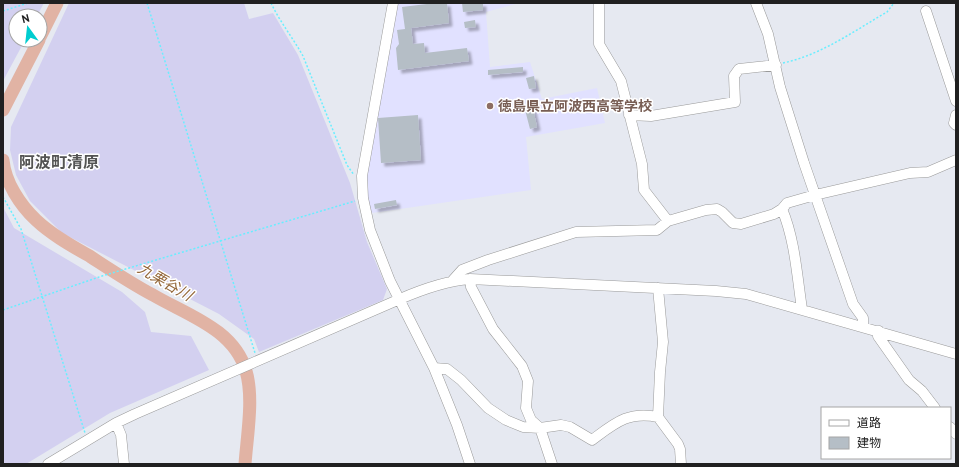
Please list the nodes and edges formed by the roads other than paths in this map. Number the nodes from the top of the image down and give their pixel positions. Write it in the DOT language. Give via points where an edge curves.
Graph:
graph roads {
  1 [pos="393,3"];
  2 [pos="599,3"];
  3 [pos="756,3"];
  4 [pos="926,11"];
  5 [pos="776,65"];
  6 [pos="956,101"];
  7 [pos="956,114"];
  8 [pos="629,115"];
  9 [pos="956,125"];
  10 [pos="956,160"];
  11 [pos="815,195"];
  12 [pos="782,209"];
  13 [pos="668,221"];
  14 [pos="470,279"];
  15 [pos="453,280"];
  16 [pos="658,288"];
  17 [pos="400,299"];
  18 [pos="802,309"];
  19 [pos="863,327"];
  20 [pos="879,331"];
  21 [pos="956,354"];
  22 [pos="434,368"];
  23 [pos="934,407"];
  24 [pos="658,417"];
  25 [pos="116,423"];
  26 [pos="540,428"];
  27 [pos="48,464"];
  28 [pos="124,464"];
  29 [pos="470,464"];
  30 [pos="552,464"];
  31 [pos="680,464"];
  1 -- 17 [label="street" via="362,176 363,198 370,230"];
  2 -- 8 [label="street" via="599,44 621,81"];
  3 -- 5 [label="street"];
  4 -- 6 [label="street"];
  5 -- 8 [label="street" via="739,69 734,76 736,102 651,116"];
  5 -- 11 [label="street" via="780,87"];
  7 -- 9 [label="street"];
  8 -- 13 [label="street" via="642,164 644,190"];
  10 -- 11 [label="street" via="928,172 910,173"];
  11 -- 12 [label="street" via="787,203"];
  11 -- 19 [label="street" via="853,304 863,318"];
  12 -- 13 [label="street" via="741,224 733,224 717,209"];
  12 -- 18 [label="street" via="792,247"];
  13 -- 15 [label="street" via="657,230 576,232 462,270"];
  14 -- 15 [label="street"];
  14 -- 16 [label="street"];
  14 -- 26 [label="street" via="471,287 493,330 522,366 528,381 526,408 531,420"];
  15 -- 17 [label="street"];
  16 -- 18 [label="street" via="746,294"];
  16 -- 24 [label="street" via="663,342"];
  17 -- 22 [label="street"];
  17 -- 25 [label="street"];
  18 -- 19 [label="street"];
  19 -- 20 [label="street"];
  20 -- 21 [label="street"];
  20 -- 23 [label="street" via="878,336 909,380"];
  22 -- 26 [label="street" via="447,369 488,408 506,420 523,427"];
  22 -- 29 [label="street"];
  24 -- 26 [label="street" via="635,415 616,422 592,440 570,427 561,425"];
  24 -- 31 [label="street" via="678,444"];
  25 -- 27 [label="street"];
  25 -- 28 [label="street" via="121,434"];
  26 -- 30 [label="street"];
}
